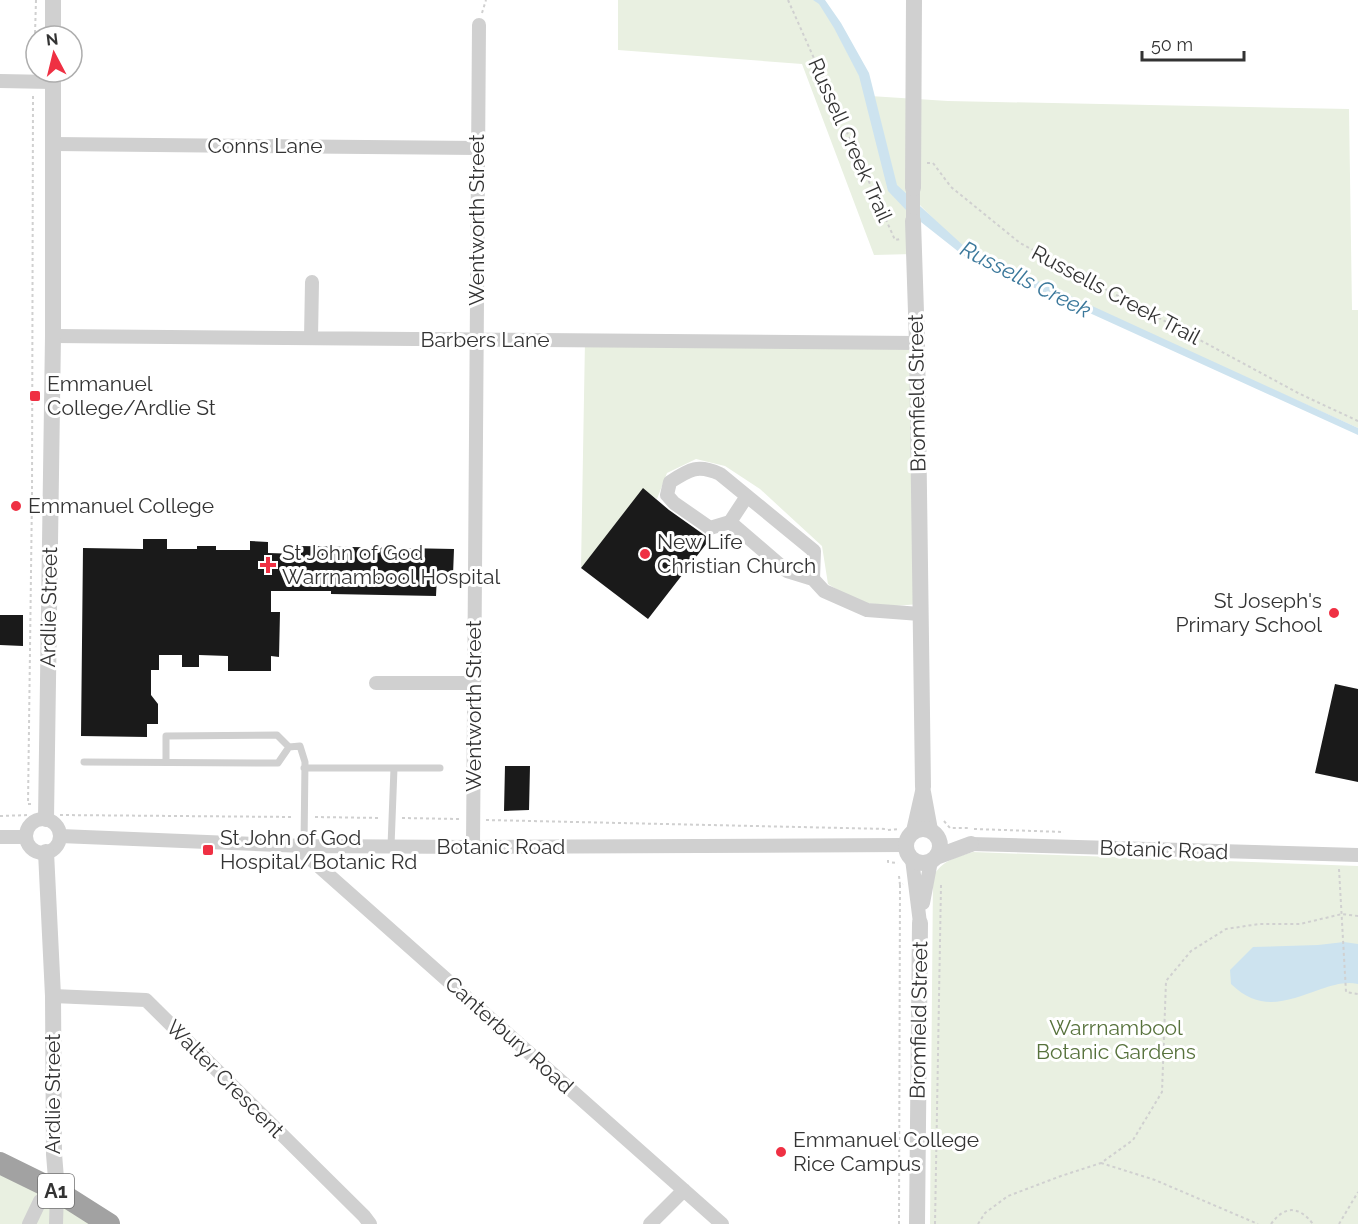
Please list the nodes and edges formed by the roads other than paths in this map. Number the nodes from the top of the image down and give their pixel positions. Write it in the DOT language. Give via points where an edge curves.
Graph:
graph roads {
  1 [pos="53,0"];
  2 [pos="914,0"];
  3 [pos="53,24"];
  4 [pos="479,25"];
  5 [pos="0,81"];
  6 [pos="24,81"];
  7 [pos="52,84"];
  8 [pos="53,144"];
  9 [pos="478,148"];
  10 [pos="914,188"];
  11 [pos="913,220"];
  12 [pos="312,282"];
  13 [pos="53,336"];
  14 [pos="311,338"];
  15 [pos="476,339"];
  16 [pos="917,343"];
  17 [pos="747,496"];
  18 [pos="730,522"];
  19 [pos="813,579"];
  20 [pos="920,614"];
  21 [pos="376,683"];
  22 [pos="474,683"];
  23 [pos="289,747"];
  24 [pos="84,762"];
  25 [pos="166,762"];
  26 [pos="304,768"];
  27 [pos="394,768"];
  28 [pos="440,768"];
  29 [pos="923,787"];
  30 [pos="46,812"];
  31 [pos="935,834"];
  32 [pos="60,836"];
  33 [pos="0,837"];
  34 [pos="26,837"];
  35 [pos="971,844"];
  36 [pos="910,845"];
  37 [pos="300,846"];
  38 [pos="391,846"];
  39 [pos="473,847"];
  40 [pos="46,852"];
  41 [pos="1358,855"];
  42 [pos="934,859"];
  43 [pos="920,923"];
  44 [pos="53,996"];
  45 [pos="0,1163"];
  46 [pos="684,1190"];
  47 [pos="57,1191"];
  48 [pos="29,1224"];
  49 [pos="56,1224"];
  50 [pos="110,1224"];
  51 [pos="370,1224"];
  52 [pos="650,1224"];
  53 [pos="722,1224"];
  54 [pos="917,1224"];
  1 -- 3 [label="street"];
  2 -- 10 [label="street, Bromfield Street"];
  4 -- 9 [label="street, Wentworth Street"];
  5 -- 6 [label="street"];
  7 -- 8 [label="street, Ardlie Street"];
  8 -- 9 [label="street, Conns Lane"];
  8 -- 13 [label="street, Ardlie Street"];
  9 -- 15 [label="street, Wentworth Street"];
  10 -- 11 [label="street, Bromfield Street"];
  11 -- 16 [label="street, Bromfield Street"];
  12 -- 14 [label="street"];
  13 -- 14 [label="street, Barbers Lane"];
  13 -- 30 [label="street, Ardlie Street"];
  14 -- 15 [label="street, Barbers Lane"];
  15 -- 16 [label="street, Barbers Lane"];
  15 -- 22 [label="street, Wentworth Street"];
  16 -- 20 [label="street, Bromfield Street"];
  17 -- 18 [label="street"];
  17 -- 18 [label="street" via="720,474 704,467 687,471 670,482 667,495 710,528"];
  17 -- 19 [label="street" via="814,551"];
  18 -- 19 [label="street" via="787,571"];
  19 -- 20 [label="street" via="824,591 867,610"];
  20 -- 29 [label="street, Bromfield Street"];
  21 -- 22 [label="street"];
  22 -- 39 [label="street, Wentworth Street"];
  23 -- 25 [label="lane" via="278,763"];
  23 -- 25 [label="lane" via="277,735 166,736"];
  23 -- 26 [label="lane" via="300,746"];
  24 -- 25 [label="lane"];
  26 -- 27 [label="lane"];
  26 -- 37 [label="lane" via="305,817"];
  27 -- 28 [label="lane"];
  27 -- 38 [label="lane"];
  29 -- 31 [label="street, Bromfield Street"];
  29 -- 36 [label="street, Bromfield Street"];
  30 -- 32 [label="street"];
  30 -- 34 [label="street" via="32,823"];
  31 -- 35 [label="street, Botanic Road"];
  31 -- 36 [label="street" via="925,828"];
  31 -- 42 [label="street" via="941,848"];
  32 -- 37 [label="street, Botanic Road"];
  32 -- 40 [label="street" via="56,847"];
  33 -- 34 [label="street"];
  34 -- 40 [label="street" via="35,850"];
  35 -- 41 [label="street, Botanic Road"];
  35 -- 42 [label="street, Botanic Road"];
  36 -- 39 [label="street, Botanic Road"];
  36 -- 42 [label="street" via="921,863"];
  36 -- 43 [label="street, Bromfield Street"];
  37 -- 38 [label="street, Botanic Road"];
  37 -- 46 [label="street, Canterbury Road"];
  38 -- 39 [label="street, Botanic Road"];
  40 -- 44 [label="street, Ardlie Street"];
  42 -- 43 [label="street, Bromfield Street"];
  43 -- 54 [label="street, Bromfield Street"];
  44 -- 47 [label="street, Ardlie Street"];
  44 -- 51 [label="street, Walter Crescent" via="146,1000"];
  45 -- 47 [label="highway, A1"];
  46 -- 52 [label="street"];
  46 -- 53 [label="street, Canterbury Road"];
  47 -- 48 [label="street" via="40,1201"];
  47 -- 49 [label="street"];
  47 -- 50 [label="highway, A1"];
}
